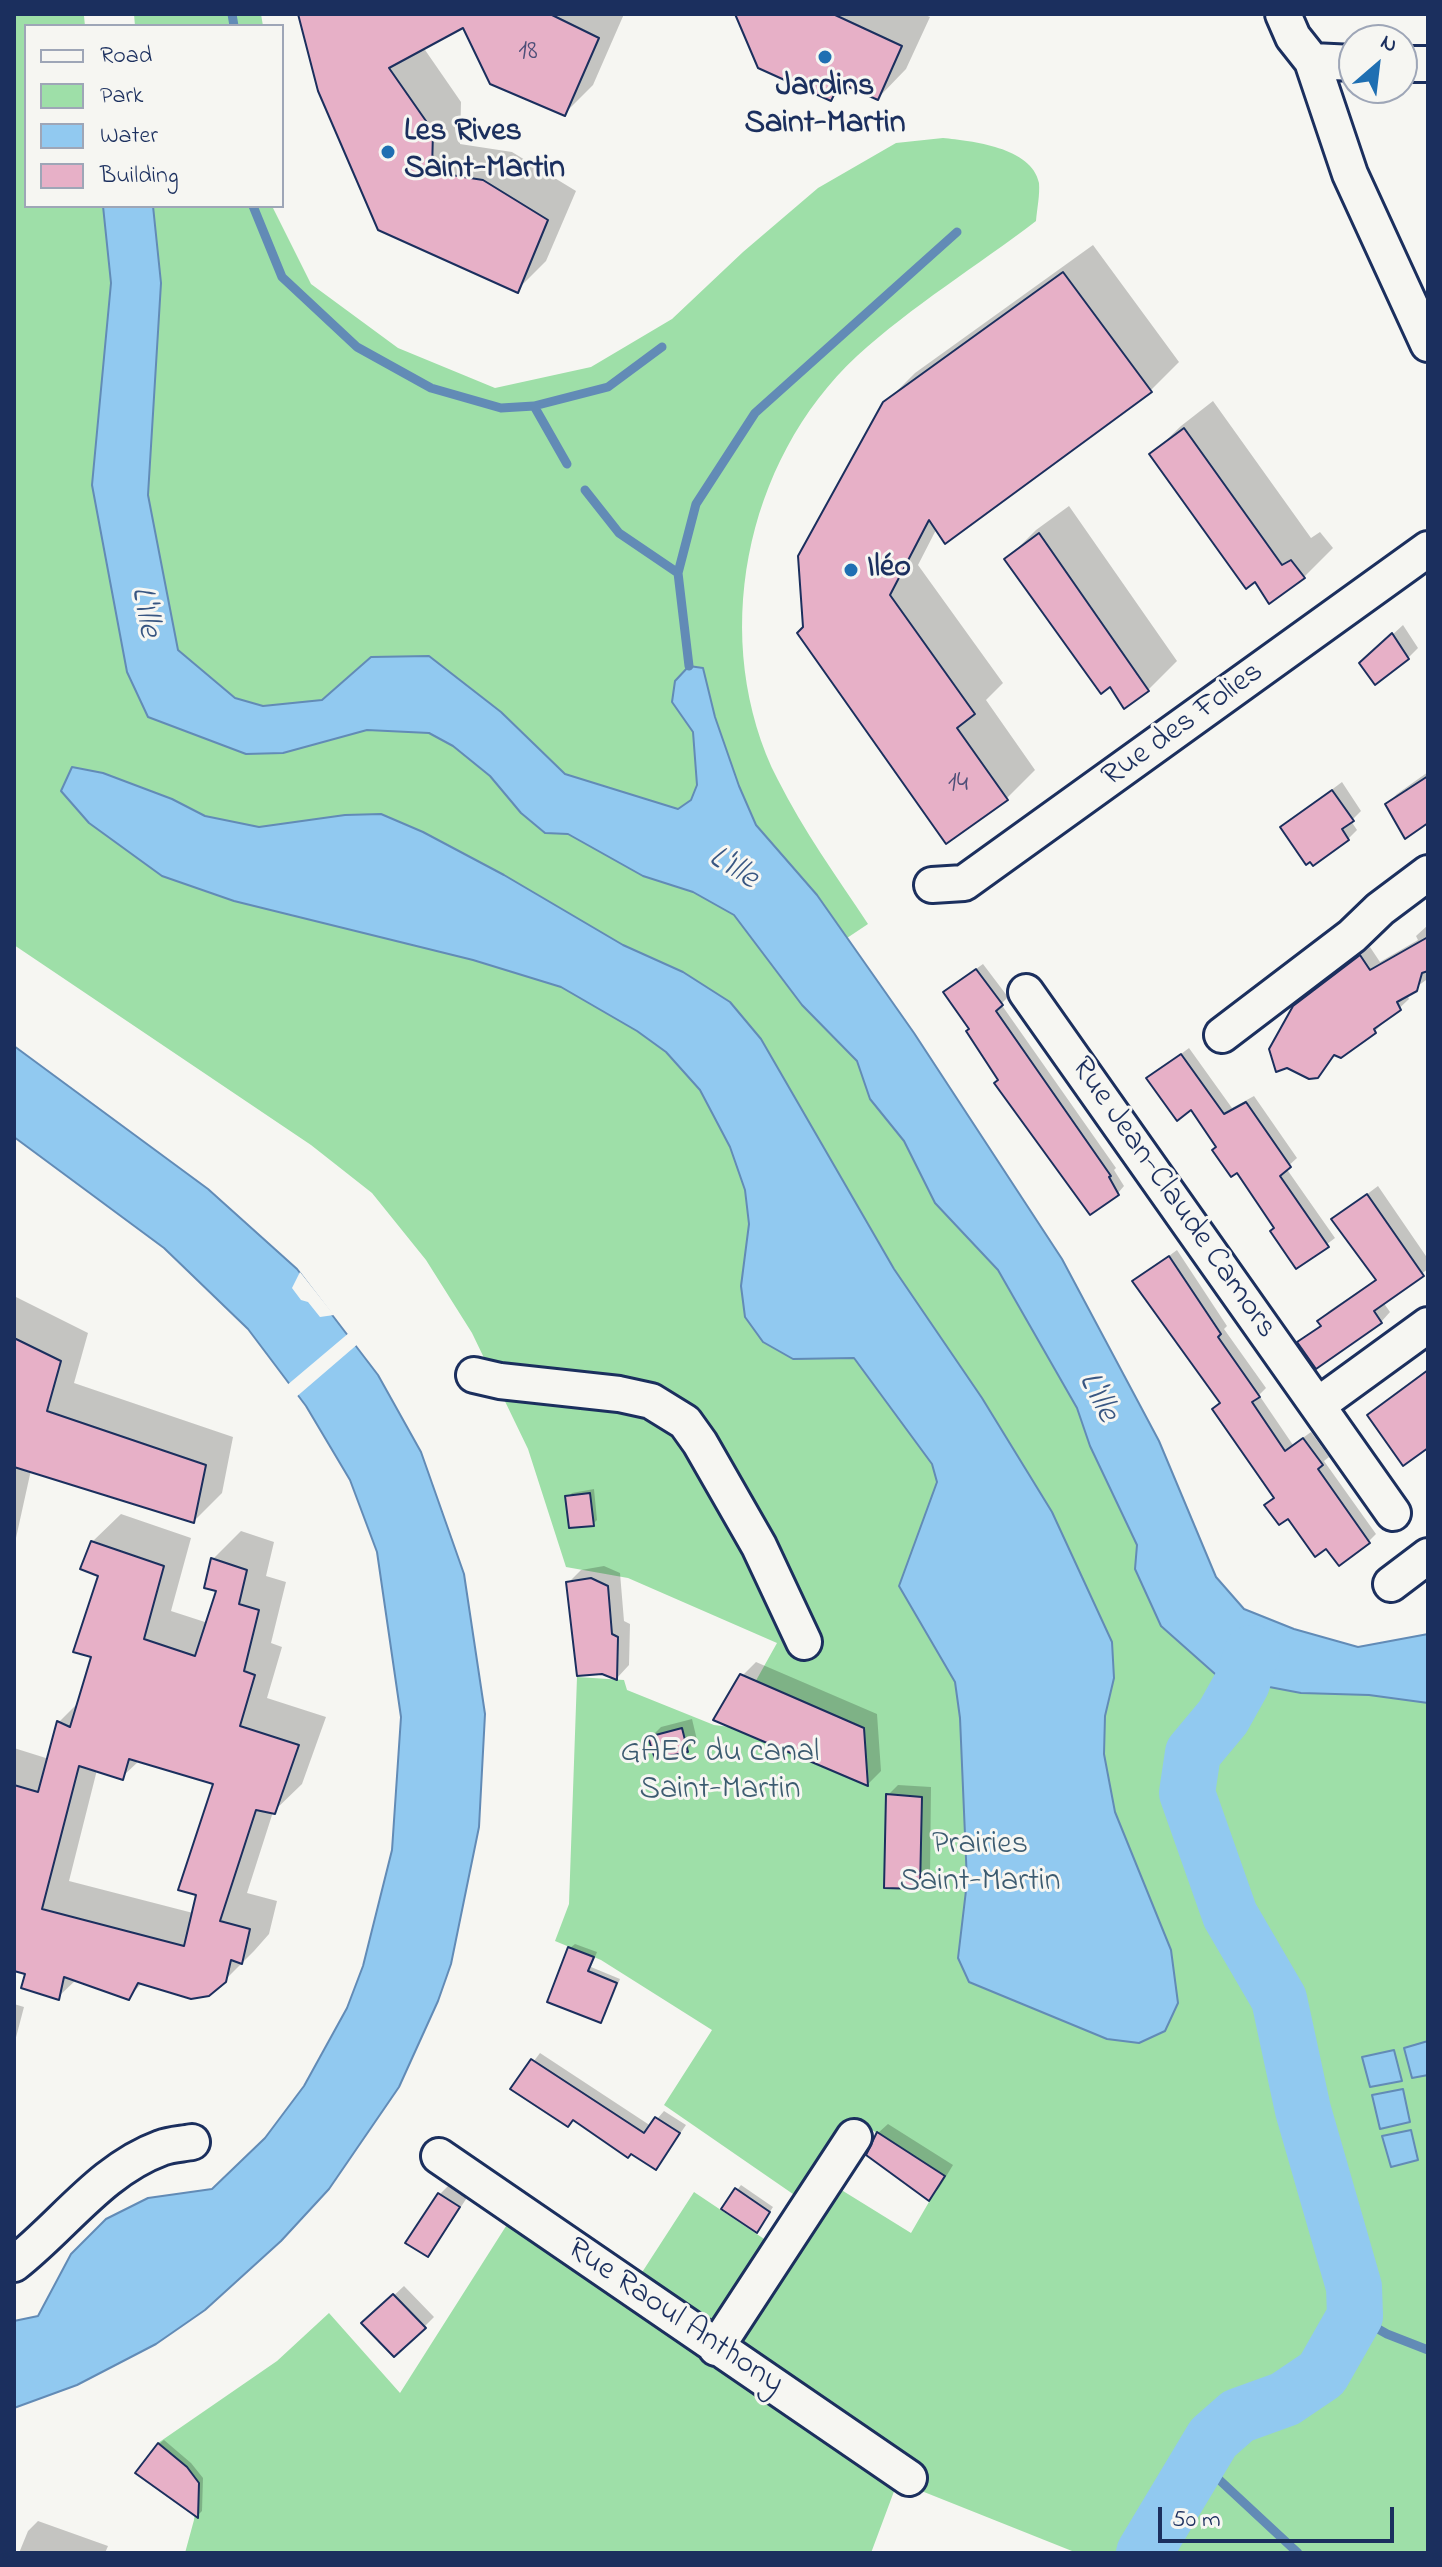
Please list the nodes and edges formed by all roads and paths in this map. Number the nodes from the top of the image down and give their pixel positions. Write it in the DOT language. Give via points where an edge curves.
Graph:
graph roads {
  1 [pos="1283,14"];
  2 [pos="1312,61"];
  3 [pos="1338,62"];
  4 [pos="1428,344"];
  5 [pos="1428,549"];
  6 [pos="1428,873"];
  7 [pos="932,885"];
  8 [pos="1026,992"];
  9 [pos="1222,1035"];
  10 [pos="1428,1325"];
  11 [pos="474,1375"];
  12 [pos="1318,1405"];
  13 [pos="1393,1513"];
  14 [pos="1428,1556"];
  15 [pos="1391,1584"];
  16 [pos="804,1642"];
  17 [pos="854,2137"];
  18 [pos="192,2142"];
  19 [pos="439,2156"];
  20 [pos="14,2264"];
  21 [pos="716,2348"];
  22 [pos="909,2478"];
  1 -- 2 [label="street"];
  2 -- 3 [label="street"];
  2 -- 4 [label="street" via="1350,174"];
  5 -- 7 [label="street, Rue des Folies" via="964,883"];
  6 -- 9 [label="street"];
  8 -- 12 [label="street, Rue Jean-Claude Camors"];
  10 -- 12 [label="street"];
  11 -- 16 [label="street" via="651,1401 685,1422 759,1546"];
  12 -- 13 [label="street, Rue Jean-Claude Camors"];
  14 -- 15 [label="street"];
  17 -- 21 [label="street"];
  18 -- 20 [label="street" via="163,2147 125,2167"];
  19 -- 21 [label="street, Rue Raoul Anthony"];
  21 -- 22 [label="street, Rue Raoul Anthony"];
}
